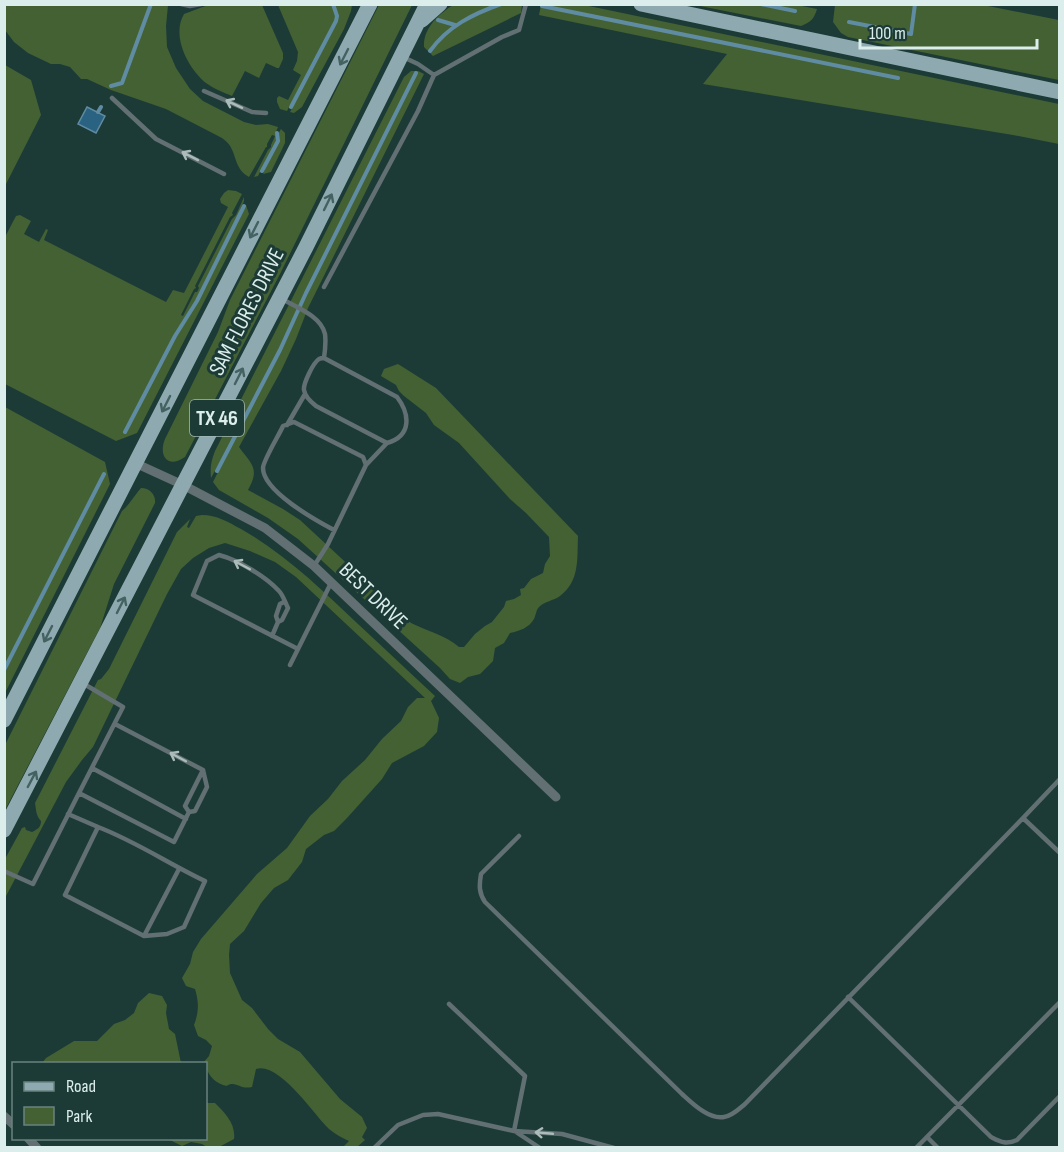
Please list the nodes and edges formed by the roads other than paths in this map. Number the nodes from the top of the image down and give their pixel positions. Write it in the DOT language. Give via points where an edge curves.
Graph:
graph roads {
  1 [pos="181,4"];
  2 [pos="201,4"];
  3 [pos="362,4"];
  4 [pos="370,4"];
  5 [pos="427,4"];
  6 [pos="440,4"];
  7 [pos="526,4"];
  8 [pos="641,4"];
  9 [pos="360,25"];
  10 [pos="415,27"];
  11 [pos="401,56"];
  12 [pos="434,75"];
  13 [pos="204,91"];
  14 [pos="1059,92"];
  15 [pos="112,98"];
  16 [pos="266,113"];
  17 [pos="224,174"];
  18 [pos="324,287"];
  19 [pos="279,298"];
  20 [pos="324,358"];
  21 [pos="305,394"];
  22 [pos="287,425"];
  23 [pos="387,443"];
  24 [pos="135,463"];
  25 [pos="366,465"];
  26 [pos="183,485"];
  27 [pos="334,530"];
  28 [pos="314,566"];
  29 [pos="331,583"];
  30 [pos="272,636"];
  31 [pos="298,649"];
  32 [pos="290,665"];
  33 [pos="82,683"];
  34 [pos="4,720"];
  35 [pos="115,723"];
  36 [pos="92,768"];
  37 [pos="203,770"];
  38 [pos="1059,779"];
  39 [pos="79,794"];
  40 [pos="556,797"];
  41 [pos="189,813"];
  42 [pos="68,814"];
  43 [pos="1023,818"];
  44 [pos="186,819"];
  45 [pos="98,827"];
  46 [pos="4,830"];
  47 [pos="519,836"];
  48 [pos="1059,853"];
  49 [pos="179,869"];
  50 [pos="4,871"];
  51 [pos="144,936"];
  52 [pos="848,997"];
  53 [pos="1059,1002"];
  54 [pos="449,1004"];
  55 [pos="1059,1096"];
  56 [pos="958,1105"];
  57 [pos="514,1131"];
  58 [pos="927,1137"];
  59 [pos="374,1148"];
  60 [pos="540,1148"];
  61 [pos="614,1148"];
  62 [pos="916,1148"];
  63 [pos="938,1148"];
  1 -- 2 [label="lane"];
  3 -- 9 [label="main road"];
  4 -- 9 [label="main road, SAM FLORES DRIVE / TX 46"];
  5 -- 10 [label="main road, SAM FLORES DRIVE / TX 46"];
  6 -- 10 [label="main road"];
  7 -- 12 [label="lane" via="519,30"];
  8 -- 14 [label="main road"];
  9 -- 24 [label="main road, SAM FLORES DRIVE / TX 46, one-way"];
  10 -- 11 [label="main road, SAM FLORES DRIVE / TX 46"];
  11 -- 12 [label="lane"];
  19 -- 11 [label="main road, SAM FLORES DRIVE / TX 46, one-way"];
  12 -- 18 [label="lane"];
  16 -- 13 [label="lane, one-way" via="252,112"];
  17 -- 15 [label="lane, one-way" via="156,139"];
  19 -- 20 [label="lane" via="319,323 325,333"];
  26 -- 19 [label="main road, SAM FLORES DRIVE / TX 46, one-way"];
  20 -- 21 [label="lane" via="310,371"];
  20 -- 23 [label="lane" via="397,397 404,405 406,425 400,436"];
  21 -- 22 [label="lane"];
  21 -- 23 [label="lane" via="316,406"];
  22 -- 25 [label="lane" via="294,422 363,457"];
  22 -- 27 [label="lane" via="263,466 266,480 311,518"];
  23 -- 25 [label="lane"];
  24 -- 26 [label="street, BEST DRIVE"];
  24 -- 34 [label="main road, SAM FLORES DRIVE / TX 46, one-way"];
  25 -- 27 [label="lane"];
  26 -- 28 [label="street, BEST DRIVE" via="265,528"];
  33 -- 26 [label="main road, SAM FLORES DRIVE / TX 46, one-way"];
  27 -- 28 [label="lane"];
  28 -- 29 [label="street, BEST DRIVE"];
  29 -- 31 [label="lane"];
  29 -- 40 [label="street, BEST DRIVE"];
  30 -- 30 [label="lane, one-way" via="280,604 284,602 281,593 259,574 225,556 207,561 193,595"];
  30 -- 31 [label="lane"];
  31 -- 32 [label="lane"];
  33 -- 35 [label="lane" via="123,707"];
  46 -- 33 [label="main road, SAM FLORES DRIVE / TX 46, one-way"];
  35 -- 36 [label="lane"];
  37 -- 35 [label="lane, one-way"];
  36 -- 39 [label="lane"];
  36 -- 44 [label="lane"];
  37 -- 41 [label="lane" via="186,806"];
  37 -- 41 [label="lane" via="207,786 195,811"];
  38 -- 43 [label="lane"];
  39 -- 42 [label="lane"];
  39 -- 44 [label="lane" via="174,842"];
  41 -- 44 [label="lane"];
  42 -- 45 [label="lane"];
  42 -- 50 [label="lane" via="33,884"];
  43 -- 48 [label="lane"];
  43 -- 52 [label="lane"];
  45 -- 49 [label="lane"];
  45 -- 51 [label="lane" via="65,895"];
  47 -- 52 [label="lane" via="481,874 479,893 699,1109 723,1118 734,1113"];
  49 -- 51 [label="lane"];
  49 -- 51 [label="lane" via="205,881 184,927 167,934"];
  52 -- 56 [label="lane"];
  53 -- 56 [label="lane"];
  54 -- 57 [label="lane" via="525,1076"];
  55 -- 56 [label="lane" via="1010,1143 991,1137"];
  56 -- 58 [label="lane"];
  57 -- 59 [label="lane" via="438,1114 423,1115 398,1125"];
  57 -- 60 [label="lane"];
  61 -- 57 [label="lane, one-way" via="562,1134"];
  58 -- 62 [label="lane"];
  58 -- 63 [label="lane"];
}
